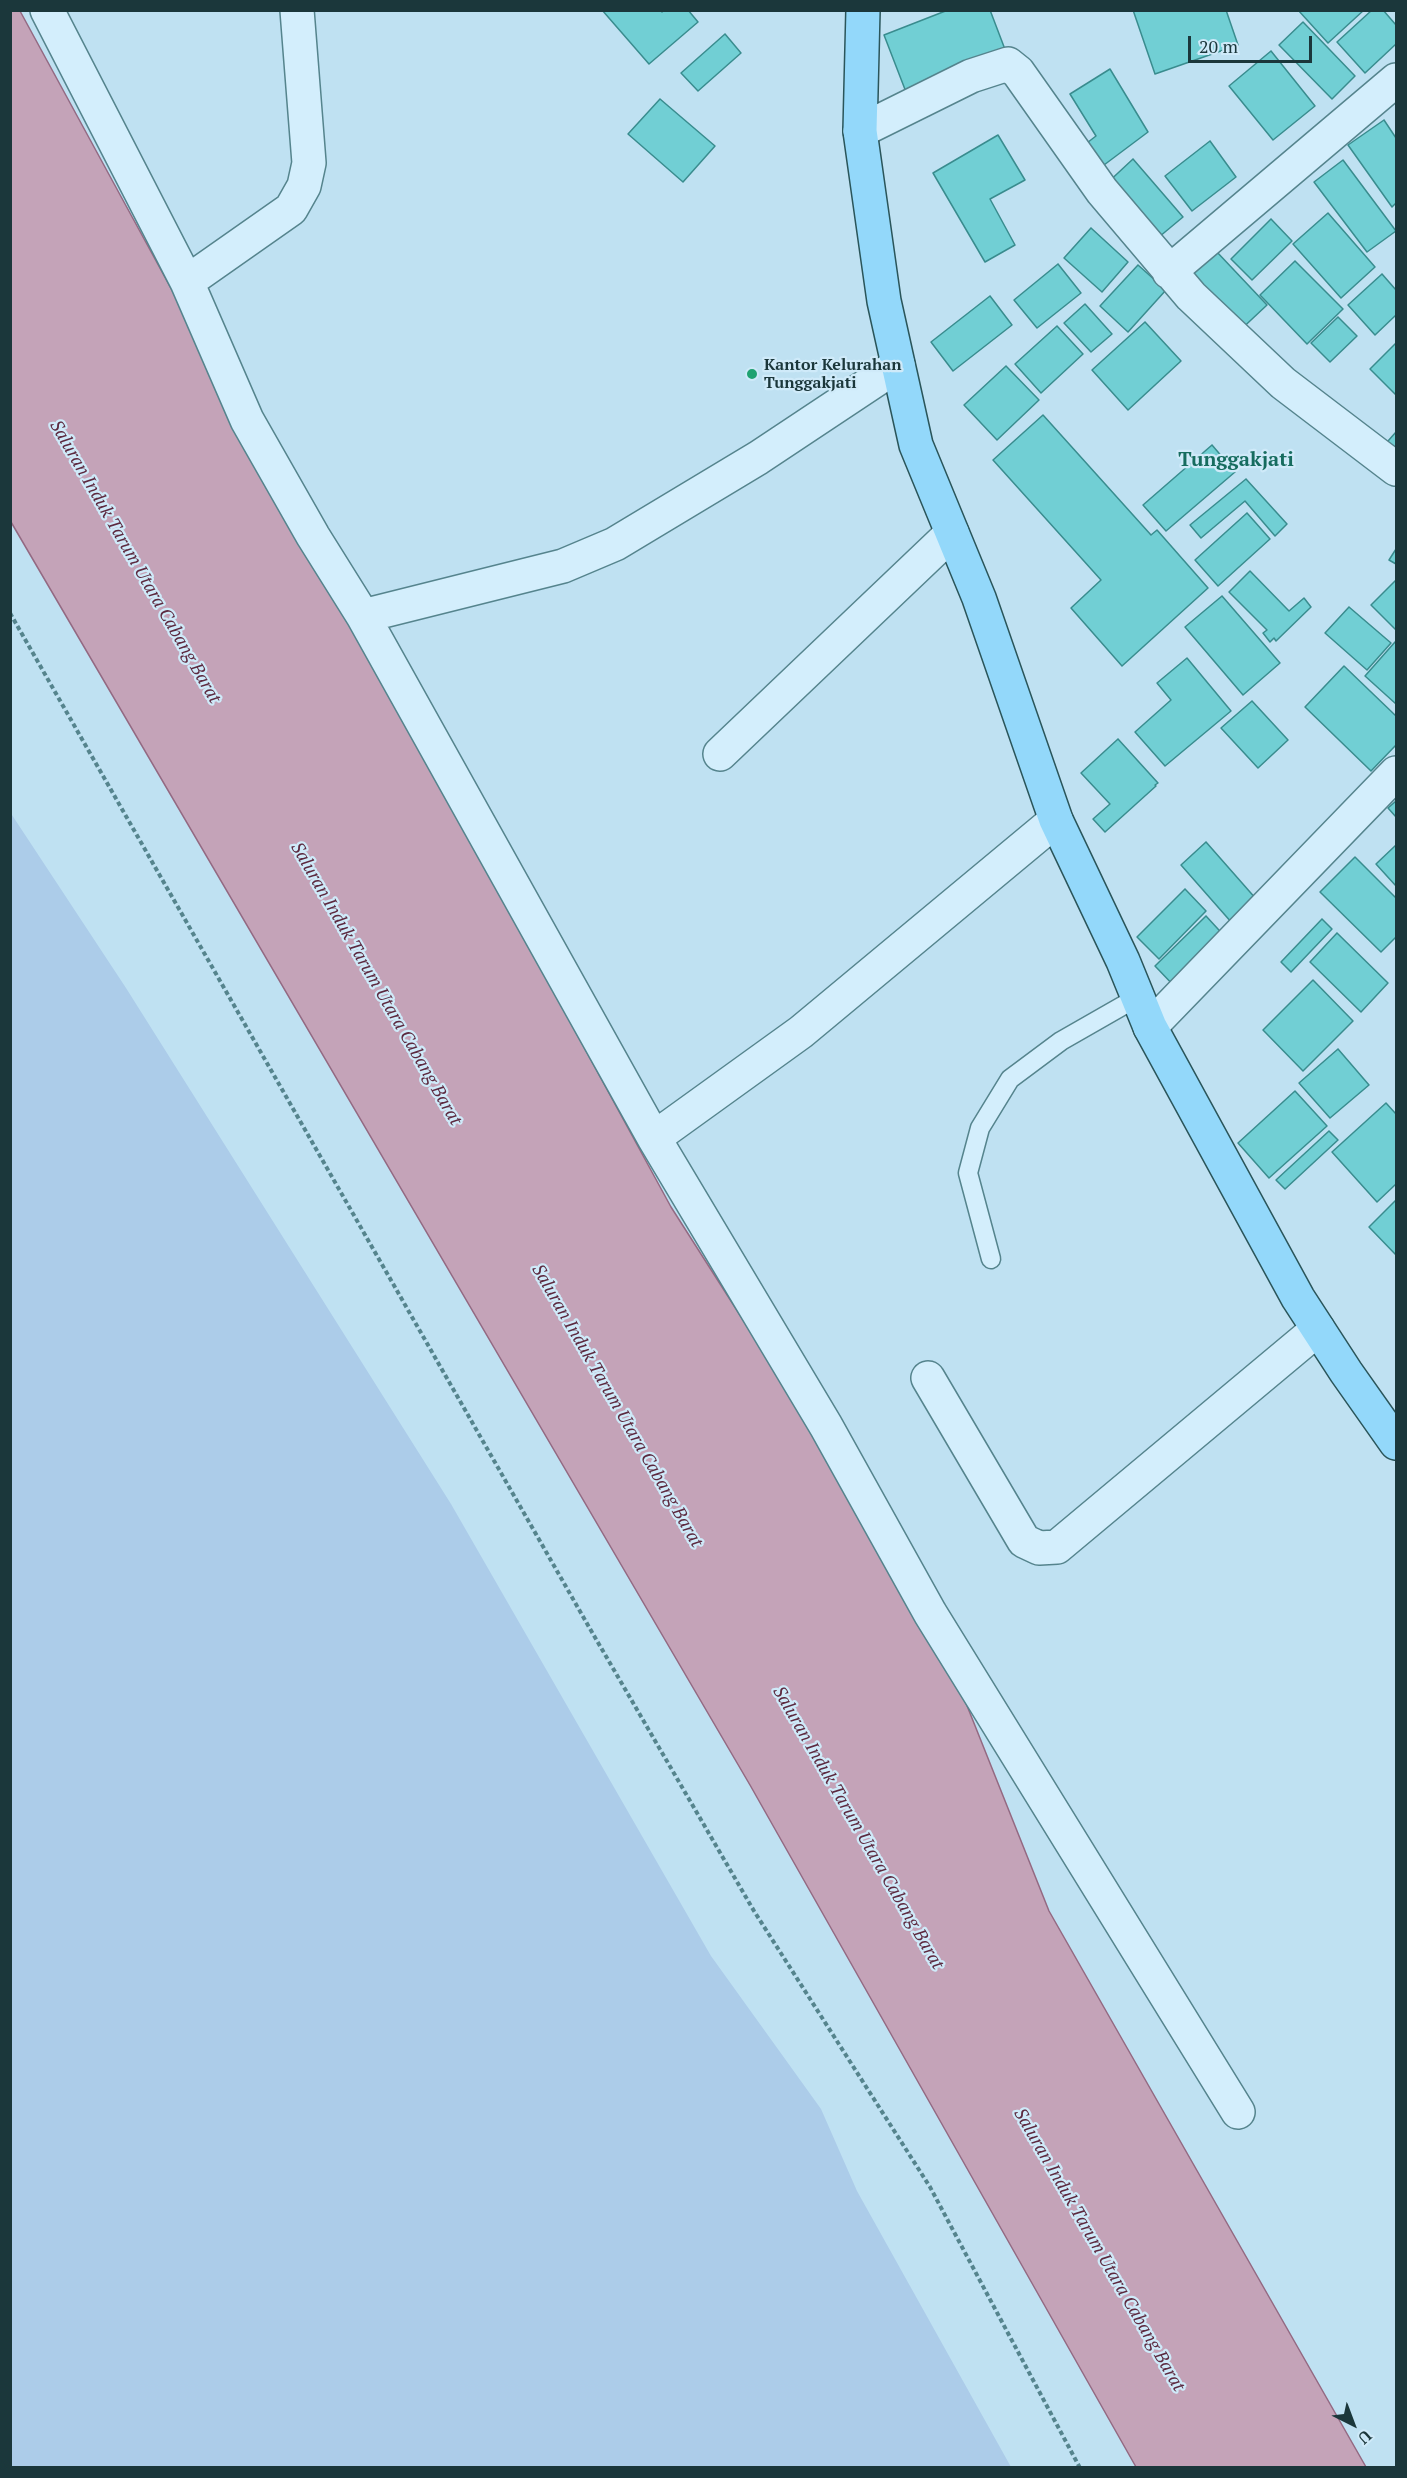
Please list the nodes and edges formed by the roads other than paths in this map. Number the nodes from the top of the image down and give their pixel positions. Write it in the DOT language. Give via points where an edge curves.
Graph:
graph roads {
  1 [pos="47,10"];
  2 [pos="297,10"];
  3 [pos="863,10"];
  4 [pos="1396,80"];
  5 [pos="860,131"];
  6 [pos="1169,272"];
  7 [pos="187,282"];
  8 [pos="898,365"];
  9 [pos="1396,469"];
  10 [pos="952,533"];
  11 [pos="363,616"];
  12 [pos="720,754"];
  13 [pos="1396,774"];
  14 [pos="1056,820"];
  15 [pos="1138,997"];
  16 [pos="1150,1027"];
  17 [pos="654,1138"];
  18 [pos="990,1259"];
  19 [pos="1318,1329"];
  20 [pos="928,1378"];
  21 [pos="1396,1443"];
  22 [pos="1238,2112"];
  1 -- 7 [label="street"];
  2 -- 7 [label="street" via="308,125 309,163 304,186 291,209"];
  3 -- 5 [label="main road"];
  4 -- 6 [label="street"];
  5 -- 6 [label="street" via="971,76 1008,64 1018,72 1102,190"];
  5 -- 8 [label="main road" via="884,301"];
  6 -- 9 [label="street" via="1283,383"];
  7 -- 11 [label="street" via="248,420"];
  8 -- 10 [label="main road" via="916,445"];
  8 -- 11 [label="street" via="758,458 615,544 563,566"];
  10 -- 12 [label="street"];
  10 -- 14 [label="main road" via="979,598"];
  11 -- 17 [label="street"];
  13 -- 16 [label="street"];
  14 -- 15 [label="main road"];
  14 -- 17 [label="street" via="801,1032"];
  15 -- 16 [label="main road"];
  15 -- 18 [label="lane" via="1061,1041 1010,1079 980,1128 968,1173"];
  16 -- 19 [label="main road"];
  17 -- 22 [label="street" via="820,1416 930,1613"];
  19 -- 20 [label="street" via="1057,1547 1039,1548 1024,1540"];
  19 -- 21 [label="main road"];
}
